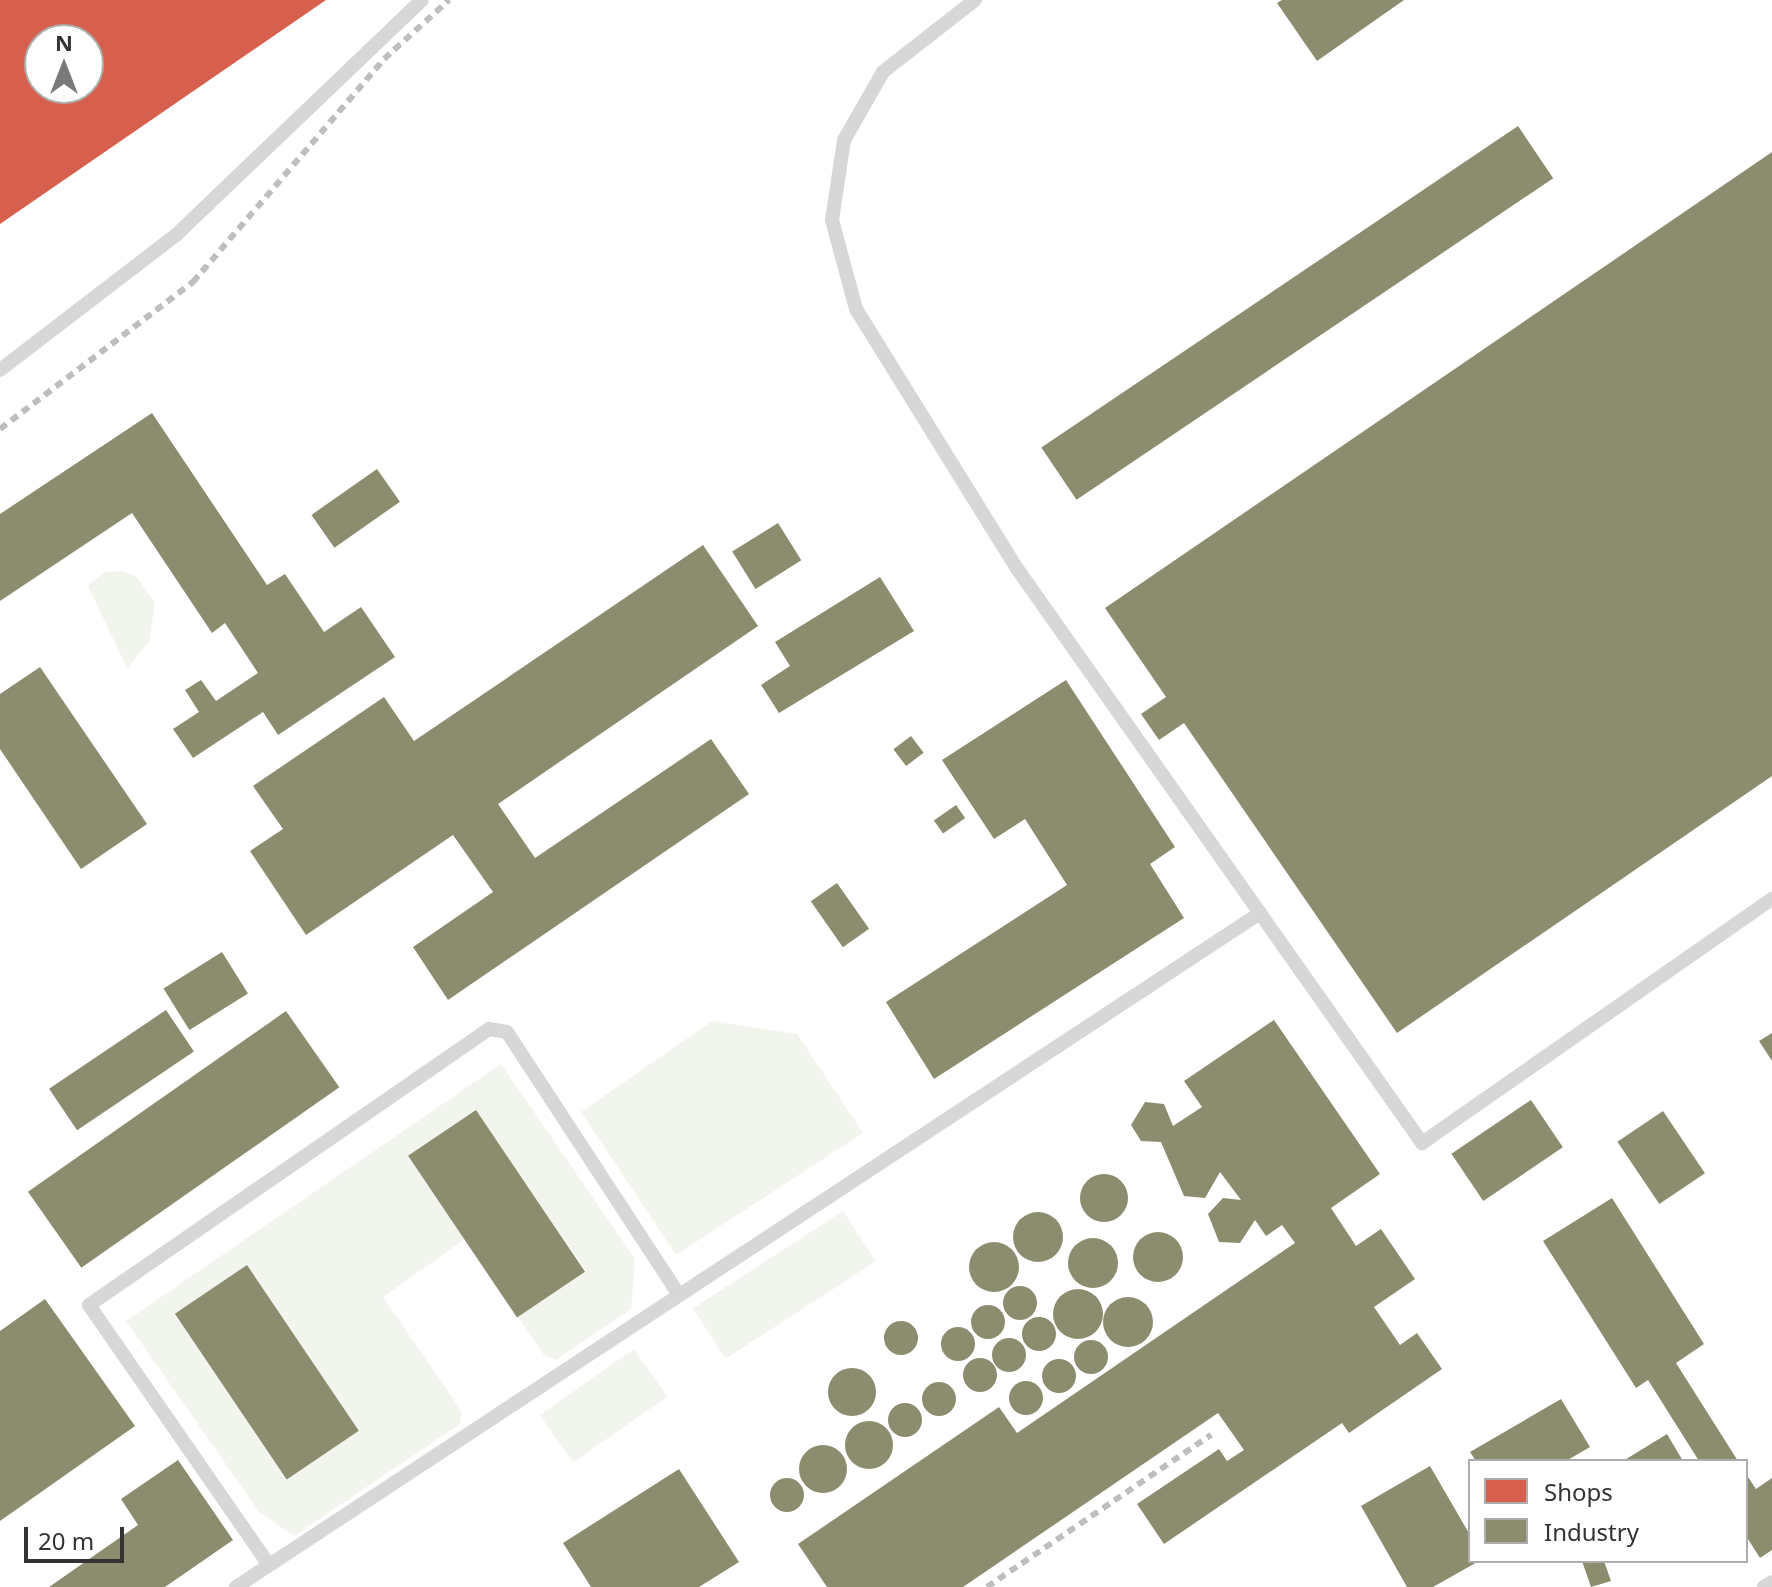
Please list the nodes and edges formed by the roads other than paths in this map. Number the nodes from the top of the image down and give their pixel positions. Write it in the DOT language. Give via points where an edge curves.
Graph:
graph roads {
  1 [pos="422,0"];
  2 [pos="975,0"];
  3 [pos="0,370"];
  4 [pos="1772,899"];
  5 [pos="1260,913"];
  6 [pos="679,1295"];
  7 [pos="269,1565"];
  8 [pos="1772,1582"];
  9 [pos="236,1587"];
  10 [pos="1764,1587"];
  1 -- 3 [label="lane" via="176,235"];
  2 -- 5 [label="lane" via="917,40 861,103 835,176 837,258 856,309 1016,567"];
  4 -- 5 [label="lane" via="1422,1143"];
  5 -- 6 [label="lane"];
  6 -- 7 [label="lane"];
  6 -- 7 [label="lane" via="507,1032 489,1029 89,1305"];
  7 -- 9 [label="lane"];
  8 -- 10 [label="lane"];
}
